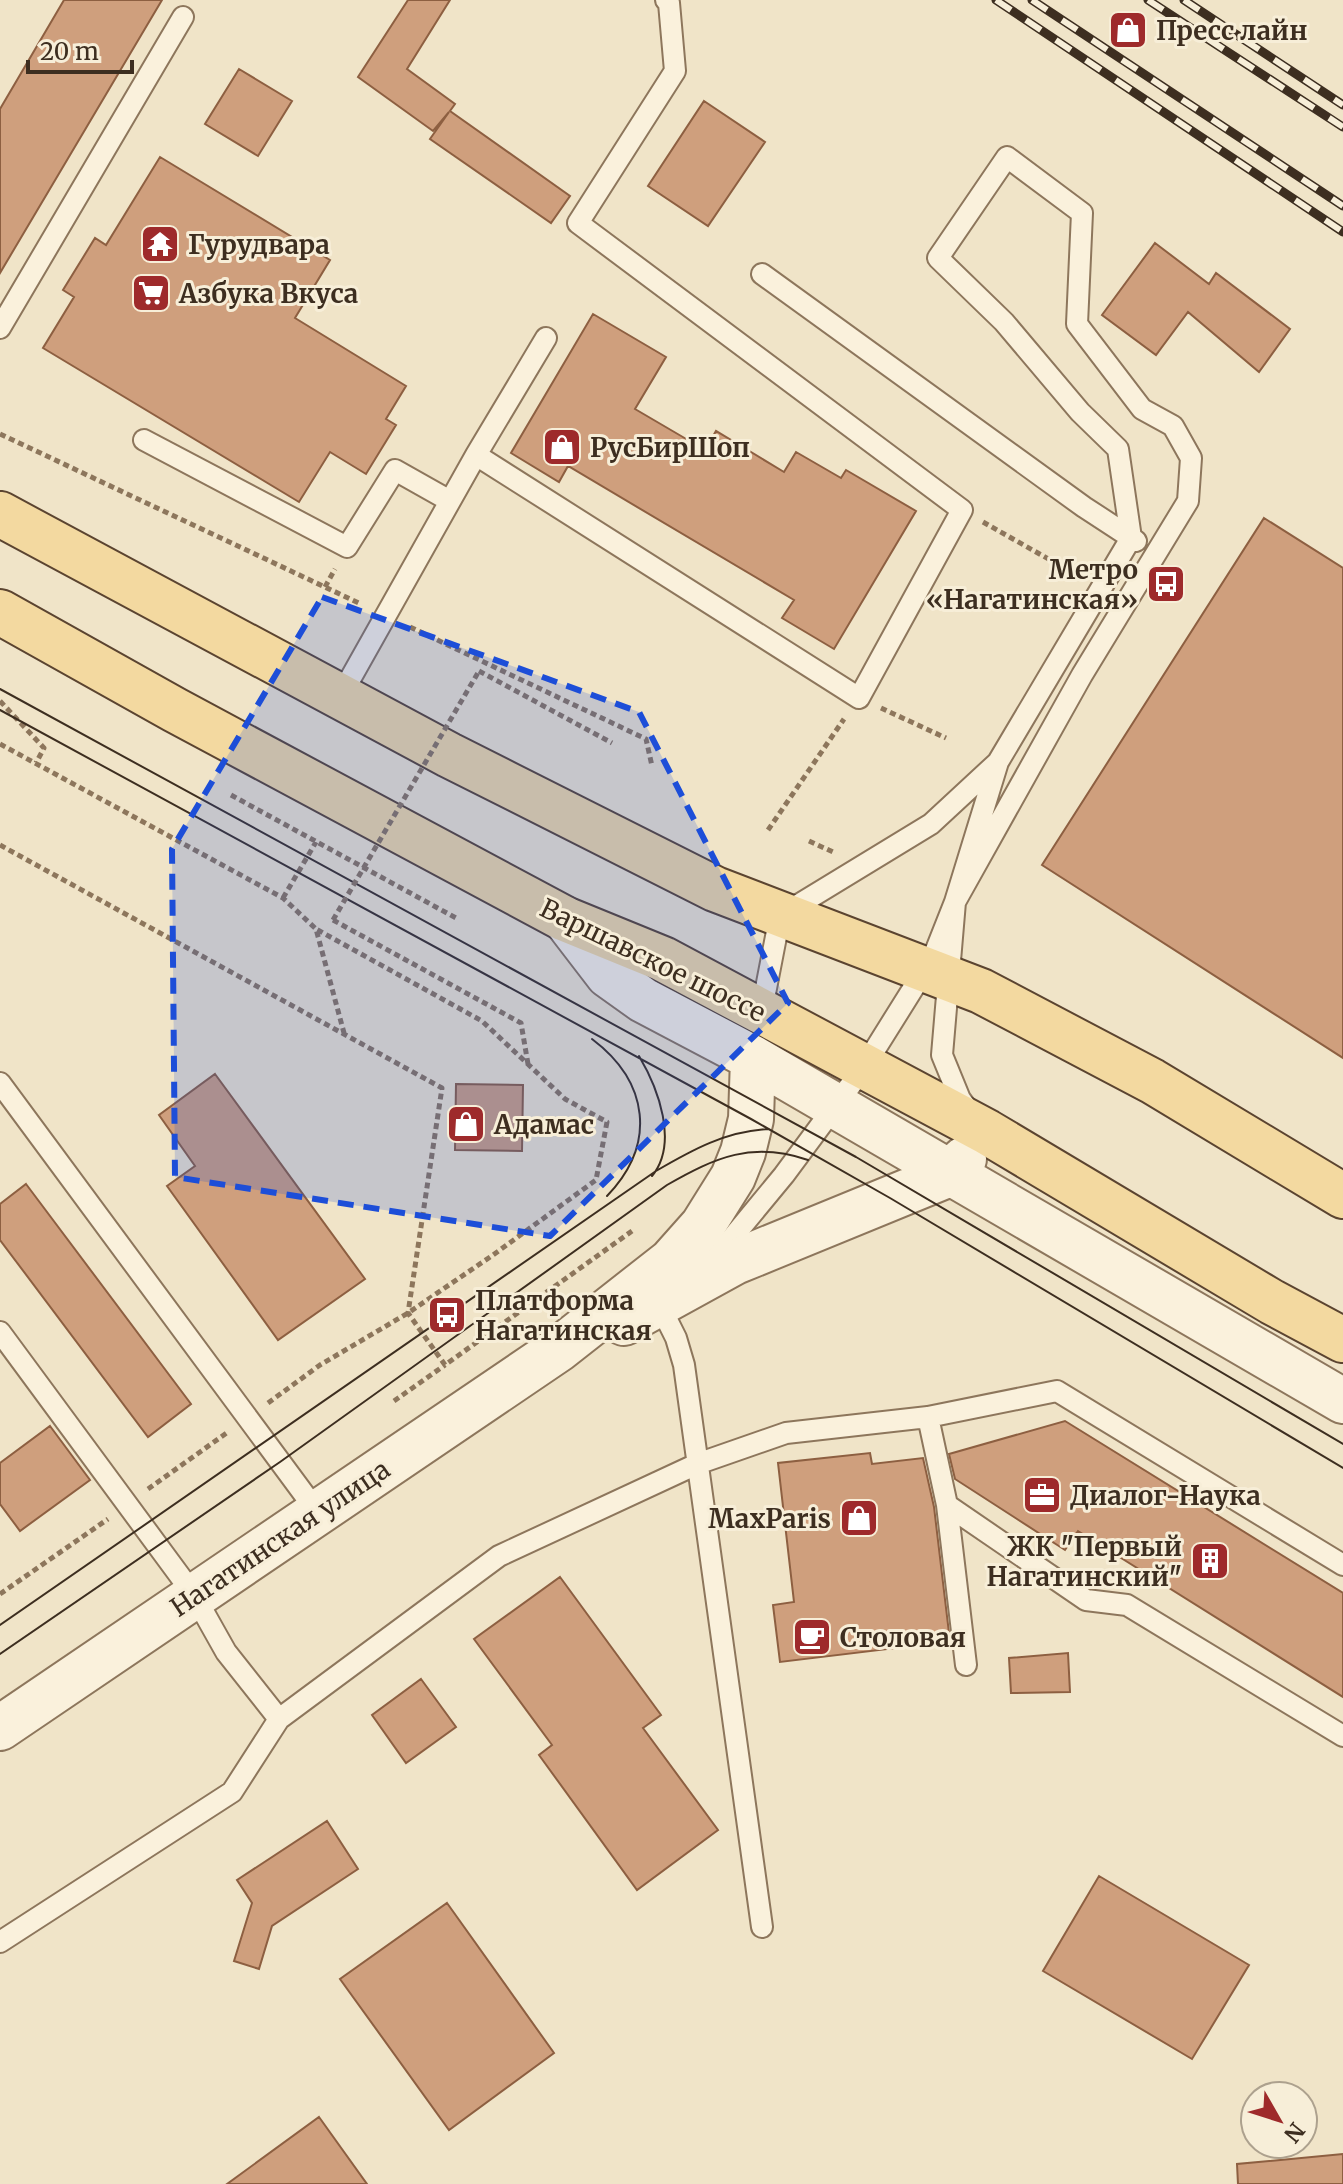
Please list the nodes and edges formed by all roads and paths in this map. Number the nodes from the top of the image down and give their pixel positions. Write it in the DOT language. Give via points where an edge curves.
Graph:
graph roads {
  1 [pos="666,0"];
  2 [pos="183,17"];
  3 [pos="762,274"];
  4 [pos="0,328"];
  5 [pos="546,338"];
  6 [pos="0,434"];
  7 [pos="144,440"];
  8 [pos="476,455"];
  9 [pos="450,501"];
  10 [pos="962,510"];
  11 [pos="0,514"];
  12 [pos="1131,538"];
  13 [pos="1156,554"];
  14 [pos="1052,561"];
  15 [pos="331,576"];
  16 [pos="325,587"];
  17 [pos="0,612"];
  18 [pos="386,616"];
  19 [pos="340,697"];
  20 [pos="859,698"];
  21 [pos="0,701"];
  22 [pos="946,738"];
  23 [pos="612,743"];
  24 [pos="0,744"];
  25 [pos="998,762"];
  26 [pos="36,763"];
  27 [pos="652,766"];
  28 [pos="231,795"];
  29 [pos="768,830"];
  30 [pos="809,841"];
  31 [pos="316,842"];
  32 [pos="0,845"];
  33 [pos="838,855"];
  34 [pos="283,898"];
  35 [pos="955,902"];
  36 [pos="780,916"];
  37 [pos="456,918"];
  38 [pos="316,929"];
  39 [pos="936,974"];
  40 [pos="344,1034"];
  41 [pos="757,1035"];
  42 [pos="528,1065"];
  43 [pos="864,1067"];
  44 [pos="0,1083"];
  45 [pos="835,1106"];
  46 [pos="987,1132"];
  47 [pos="950,1174"];
  48 [pos="1343,1196"];
  49 [pos="632,1231"];
  50 [pos="676,1296"];
  51 [pos="408,1313"];
  52 [pos="0,1332"];
  53 [pos="1343,1340"];
  54 [pos="559,1349"];
  55 [pos="445,1365"];
  56 [pos="394,1401"];
  57 [pos="1343,1401"];
  58 [pos="928,1417"];
  59 [pos="247,1418"];
  60 [pos="697,1464"];
  61 [pos="128,1504"];
  62 [pos="947,1505"];
  63 [pos="318,1513"];
  64 [pos="1343,1565"];
  65 [pos="0,1594"];
  66 [pos="194,1595"];
  67 [pos="966,1665"];
  68 [pos="279,1719"];
  69 [pos="0,1728"];
  70 [pos="1343,1736"];
  71 [pos="762,1927"];
  72 [pos="0,1942"];
  1 -- 10 [label="lane" via="675,71 578,223"];
  2 -- 4 [label="lane"];
  3 -- 12 [label="lane"];
  5 -- 8 [label="lane"];
  6 -- 16 [label="path"];
  7 -- 9 [label="lane" via="347,547 395,470"];
  8 -- 9 [label="lane"];
  8 -- 20 [label="lane"];
  9 -- 18 [label="lane"];
  10 -- 14 [label="path"];
  10 -- 20 [label="lane"];
  11 -- 19 [label="main road"];
  12 -- 13 [label="lane"];
  12 -- 13 [label="lane" via="1118,449 1004,322 938,258 1007,157 1082,213 1077,324 1142,409 1173,426 1191,458 1188,501"];
  12 -- 25 [label="lane"];
  13 -- 35 [label="lane"];
  15 -- 16 [label="path"];
  16 -- 18 [label="path"];
  17 -- 41 [label="main road, Варшавское шоссе" via="565,919 663,959"];
  18 -- 19 [label="lane"];
  18 -- 27 [label="path" via="646,739"];
  19 -- 36 [label="main road" via="715,889"];
  20 -- 22 [label="path"];
  20 -- 29 [label="path"];
  21 -- 26 [label="path" via="44,748"];
  23 -- 42 [label="path, bridge" via="479,671 333,920 521,1023"];
  24 -- 26 [label="path"];
  25 -- 35 [label="lane"];
  25 -- 36 [label="lane" via="931,824"];
  26 -- 34 [label="path"];
  28 -- 31 [label="path"];
  30 -- 33 [label="path"];
  31 -- 34 [label="path"];
  31 -- 37 [label="path"];
  32 -- 40 [label="path"];
  34 -- 38 [label="path"];
  35 -- 39 [label="lane"];
  36 -- 39 [label="main road"];
  36 -- 41 [label="lane"];
  38 -- 40 [label="path"];
  38 -- 42 [label="path" via="482,1021"];
  39 -- 43 [label="lane"];
  39 -- 46 [label="lane" via="942,1055 960,1099"];
  39 -- 48 [label="main road" via="981,991 1152,1081"];
  40 -- 51 [label="path" via="442,1088"];
  41 -- 43 [label="main road, Варшавское шоссе"];
  41 -- 45 [label="street"];
  41 -- 54 [label="street" via="751,1119 743,1152 703,1225 671,1261"];
  42 -- 51 [label="path" via="565,1099 607,1122 596,1180"];
  43 -- 45 [label="lane"];
  43 -- 46 [label="main road, Варшавское шоссе"];
  44 -- 59 [label="lane"];
  45 -- 47 [label="street"];
  45 -- 50 [label="lane" via="784,1175"];
  46 -- 47 [label="street"];
  46 -- 53 [label="main road, Варшавское шоссе"];
  47 -- 50 [label="street" via="735,1262"];
  47 -- 57 [label="street"];
  49 -- 55 [label="path"];
  50 -- 54 [label="street" via="631,1321"];
  50 -- 60 [label="lane" via="676,1338"];
  51 -- 55 [label="path"];
  51 -- 59 [label="path" via="320,1365"];
  52 -- 61 [label="lane"];
  54 -- 63 [label="street, Нагатинская улица"];
  55 -- 56 [label="path"];
  58 -- 60 [label="lane" via="786,1433"];
  58 -- 62 [label="lane"];
  58 -- 64 [label="lane" via="1057,1391"];
  59 -- 61 [label="path"];
  59 -- 63 [label="lane"];
  60 -- 68 [label="lane" via="499,1556"];
  60 -- 71 [label="lane"];
  61 -- 65 [label="path"];
  61 -- 66 [label="lane"];
  62 -- 67 [label="lane"];
  62 -- 70 [label="lane" via="1086,1600 1127,1605"];
  63 -- 66 [label="street, Нагатинская улица"];
  66 -- 68 [label="lane" via="226,1652"];
  66 -- 69 [label="street, Нагатинская улица"];
  68 -- 72 [label="lane" via="232,1792"];
}
